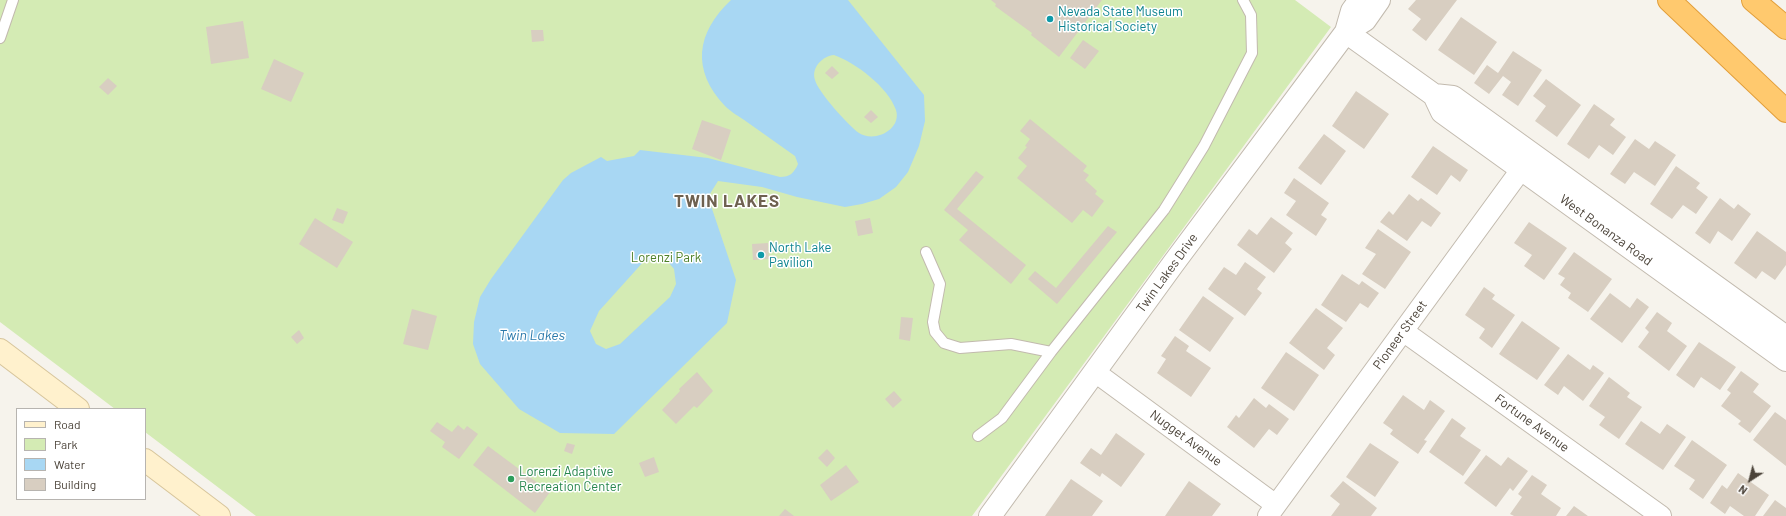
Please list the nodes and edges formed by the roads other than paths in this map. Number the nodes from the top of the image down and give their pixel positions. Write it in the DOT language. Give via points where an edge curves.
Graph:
graph roads {
  1 [pos="13,0"];
  2 [pos="1243,0"];
  3 [pos="1360,0"];
  4 [pos="1379,0"];
  5 [pos="1669,0"];
  6 [pos="1753,0"];
  7 [pos="1786,28"];
  8 [pos="1346,32"];
  9 [pos="0,38"];
  10 [pos="1786,111"];
  11 [pos="1526,161"];
  12 [pos="926,252"];
  13 [pos="1679,271"];
  14 [pos="1403,331"];
  15 [pos="1786,337"];
  16 [pos="0,350"];
  17 [pos="1051,352"];
  18 [pos="1786,360"];
  19 [pos="1095,372"];
  20 [pos="77,408"];
  21 [pos="978,436"];
  22 [pos="146,461"];
  23 [pos="1272,510"];
  24 [pos="218,516"];
  25 [pos="990,516"];
  26 [pos="1660,516"];
  1 -- 9 [label="lane"];
  2 -- 17 [label="lane" via="1251,15 1252,53 1204,146 1164,210"];
  3 -- 8 [label="street, Twin Lakes Drive" via="1352,11"];
  4 -- 8 [label="street, Twin Lakes Drive" via="1364,20"];
  5 -- 10 [label="highway"];
  6 -- 7 [label="highway"];
  8 -- 11 [label="street, West Bonanza Road" via="1434,95 1442,112"];
  8 -- 19 [label="street, Twin Lakes Drive"];
  11 -- 13 [label="street, West Bonanza Road"];
  11 -- 14 [label="street, Pioneer Street"];
  12 -- 17 [label="lane" via="940,284 933,322 934,332 944,343 960,348 1011,344"];
  13 -- 15 [label="street, West Bonanza Road"];
  13 -- 18 [label="street, West Bonanza Road"];
  14 -- 23 [label="street, Pioneer Street"];
  14 -- 26 [label="street, Fortune Avenue"];
  16 -- 20 [label="main road"];
  17 -- 21 [label="lane" via="1002,418"];
  19 -- 23 [label="street, Nugget Avenue"];
  19 -- 25 [label="street, Twin Lakes Drive"];
  22 -- 24 [label="main road"];
}
